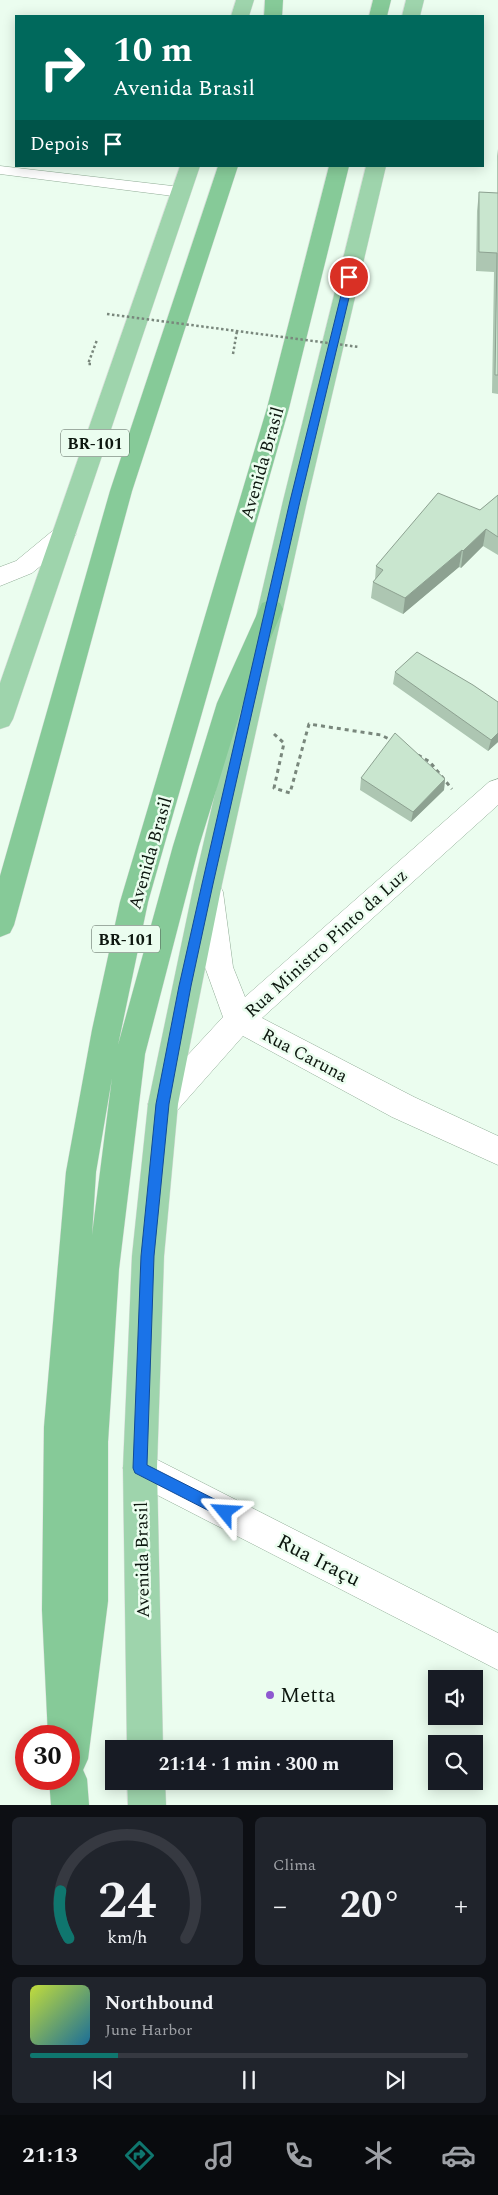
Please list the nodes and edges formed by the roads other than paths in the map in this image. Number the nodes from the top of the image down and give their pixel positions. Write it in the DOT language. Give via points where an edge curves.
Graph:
graph roads {
  1 [pos="245,0"];
  2 [pos="274,0"];
  3 [pos="382,0"];
  4 [pos="415,0"];
  5 [pos="240,15"];
  6 [pos="273,15"];
  7 [pos="378,15"];
  8 [pos="411,15"];
  9 [pos="190,167"];
  10 [pos="228,167"];
  11 [pos="339,167"];
  12 [pos="376,167"];
  13 [pos="0,170"];
  14 [pos="181,192"];
  15 [pos="64,534"];
  16 [pos="0,577"];
  17 [pos="271,609"];
  18 [pos="0,719"];
  19 [pos="498,789"];
  20 [pos="208,884"];
  21 [pos="0,925"];
  22 [pos="239,1020"];
  23 [pos="163,1104"];
  24 [pos="498,1151"];
  25 [pos="140,1468"];
  26 [pos="498,1652"];
  27 [pos="65,1725"];
  28 [pos="74,1725"];
  29 [pos="145,1740"];
  30 [pos="69,1790"];
  31 [pos="146,1790"];
  32 [pos="70,1805"];
  33 [pos="146,1805"];
  1 -- 5 [label="highway"];
  2 -- 6 [label="highway"];
  3 -- 7 [label="highway"];
  4 -- 8 [label="highway"];
  9 -- 14 [label="highway, BR-101"];
  10 -- 21 [label="highway, BR-101" via="121,491"];
  11 -- 27 [label="highway, Avenida Brasil / BR-101" via="278,408 134,902 106,1030 86,1144 79,1191 61,1427 60,1610"];
  12 -- 17 [label="highway, Avenida Brasil / BR-101"];
  13 -- 14 [label="lane"];
  14 -- 15 [label="highway, BR-101"];
  15 -- 16 [label="street" via="24,567"];
  15 -- 18 [label="highway, BR-101"];
  17 -- 20 [label="highway, Avenida Brasil / BR-101"];
  17 -- 28 [label="highway, BR-101" via="230,703 186,846 130,1054 103,1269 91,1442 90,1601"];
  19 -- 22 [label="street, Rua Ministro Pinto da Luz"];
  20 -- 22 [label="street" via="218,967"];
  20 -- 23 [label="highway, Avenida Brasil"];
  22 -- 23 [label="street, Rua Ministro Pinto da Luz"];
  22 -- 24 [label="street, Rua Caruna" via="403,1107"];
  23 -- 25 [label="highway, Avenida Brasil" via="148,1256"];
  25 -- 26 [label="street, Rua Iraçu"];
  25 -- 29 [label="highway, Avenida Brasil"];
  30 -- 32 [label="highway"];
  31 -- 33 [label="highway"];
}
